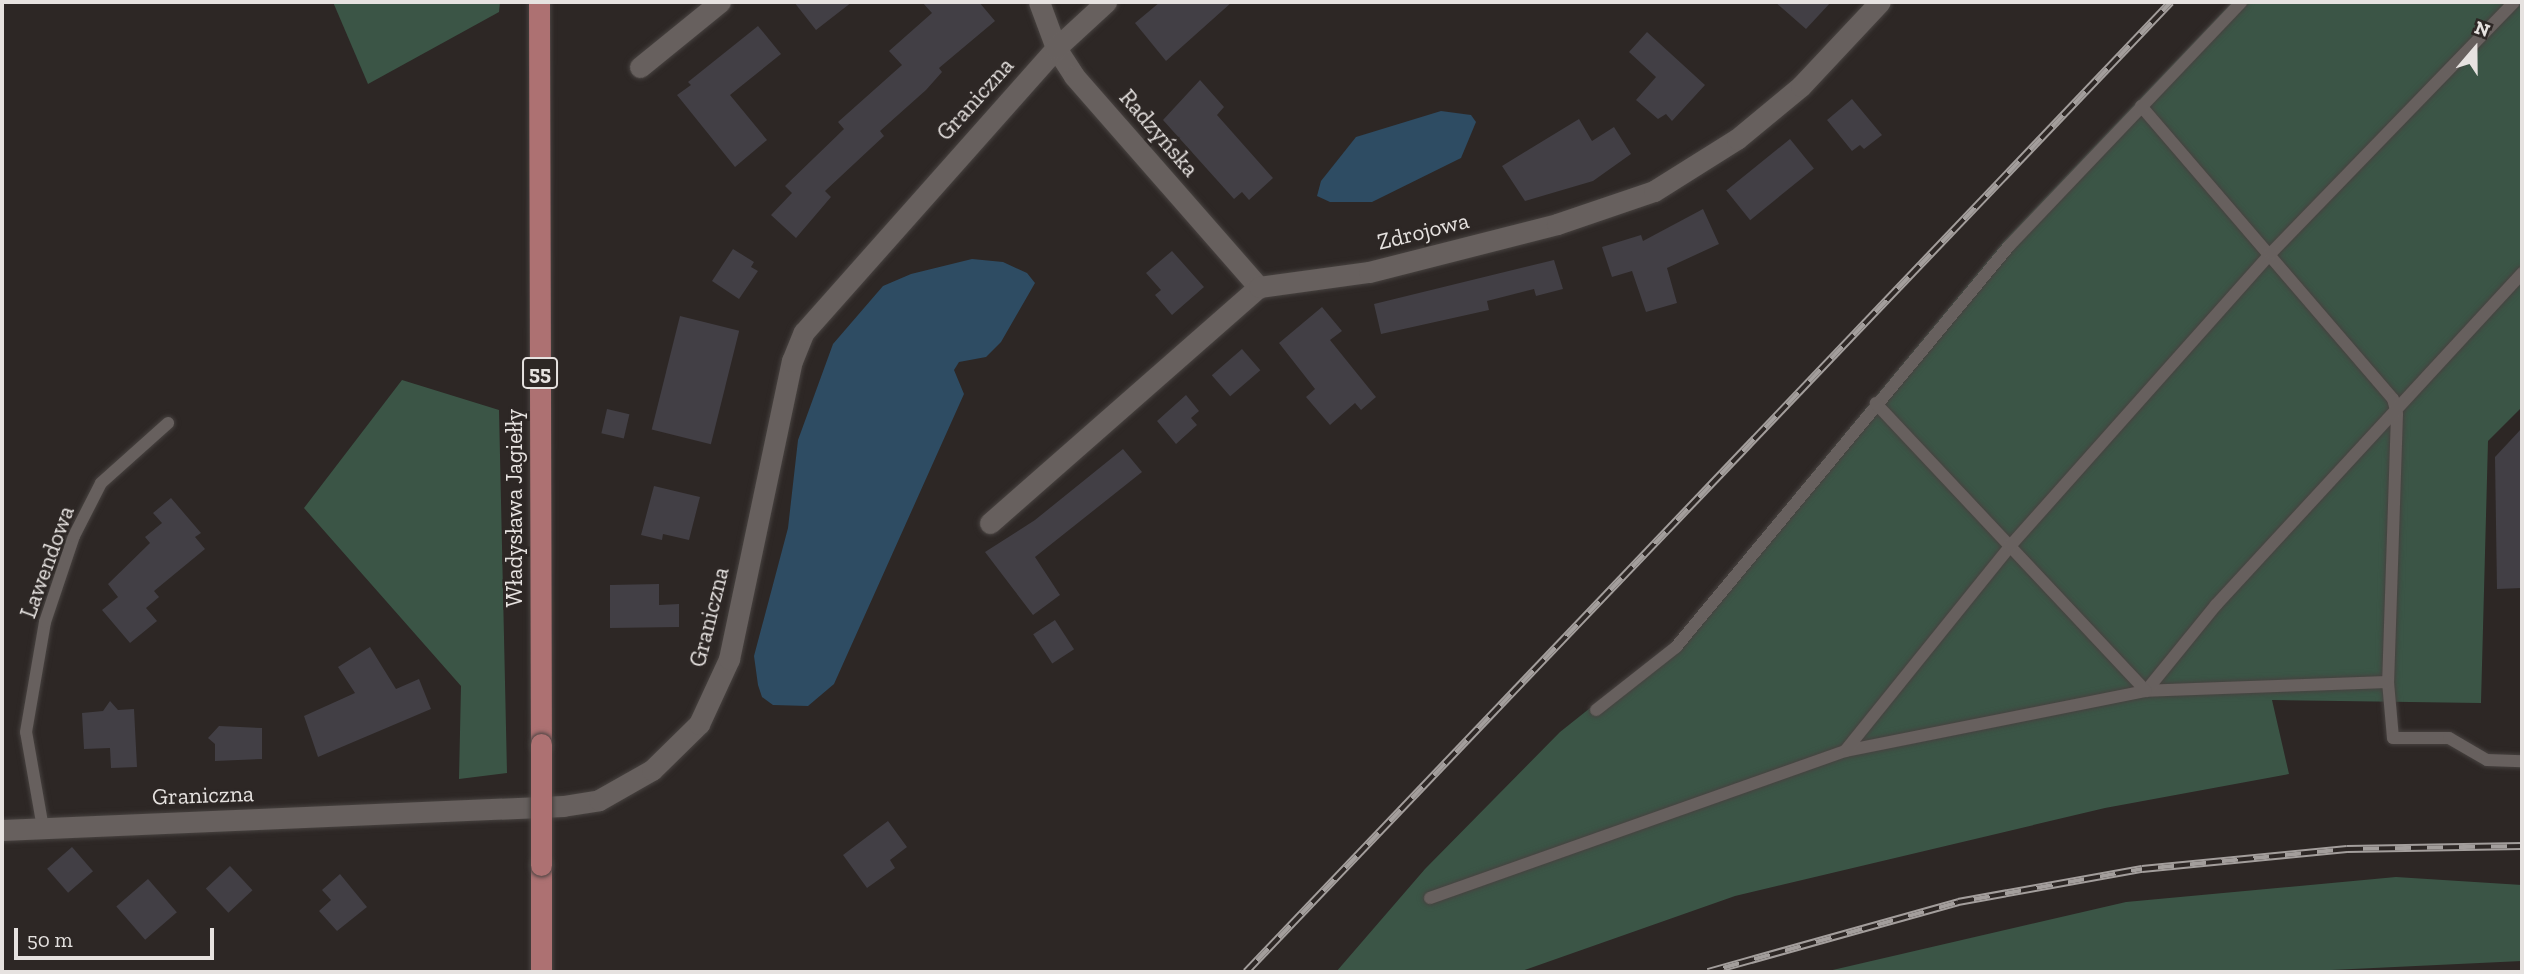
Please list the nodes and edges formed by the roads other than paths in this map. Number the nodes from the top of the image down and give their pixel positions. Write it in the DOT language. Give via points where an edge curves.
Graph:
graph roads {
  1 [pos="539,2"];
  2 [pos="720,2"];
  3 [pos="1039,2"];
  4 [pos="1106,2"];
  5 [pos="1880,2"];
  6 [pos="2241,2"];
  7 [pos="2514,2"];
  8 [pos="1056,48"];
  9 [pos="640,66"];
  10 [pos="2141,106"];
  11 [pos="2271,253"];
  12 [pos="2522,273"];
  13 [pos="1259,287"];
  14 [pos="1876,403"];
  15 [pos="2396,408"];
  16 [pos="168,423"];
  17 [pos="990,523"];
  18 [pos="2011,545"];
  19 [pos="2388,682"];
  20 [pos="2146,691"];
  21 [pos="1596,710"];
  22 [pos="1845,751"];
  23 [pos="2522,761"];
  24 [pos="43,828"];
  25 [pos="2,830"];
  26 [pos="1430,898"];
  27 [pos="541,972"];
  1 -- 27 [label="main road, Władysława Jagiełły / 55, bridge"];
  2 -- 9 [label="street"];
  3 -- 8 [label="street, Radzyńska"];
  4 -- 8 [label="street, Graniczna"];
  5 -- 13 [label="street, Zdrojowa" via="1801,86 1737,139 1654,191 1557,224 1369,272"];
  6 -- 10 [label="lane"];
  7 -- 11 [label="lane"];
  8 -- 13 [label="street, Radzyńska" via="1074,76"];
  8 -- 24 [label="street, Graniczna" via="804,332 792,361 729,660 699,724 652,770 599,800 563,806"];
  10 -- 11 [label="lane"];
  10 -- 14 [label="lane" via="2009,246"];
  11 -- 15 [label="lane"];
  11 -- 18 [label="lane"];
  12 -- 15 [label="lane"];
  13 -- 17 [label="street"];
  14 -- 18 [label="lane"];
  14 -- 21 [label="lane" via="1676,647"];
  15 -- 19 [label="lane"];
  15 -- 20 [label="lane" via="2216,606"];
  16 -- 24 [label="lane, Lawendowa" via="101,483 74,536 45,622 26,732"];
  18 -- 20 [label="lane"];
  18 -- 22 [label="lane"];
  19 -- 20 [label="lane"];
  19 -- 23 [label="lane" via="2393,738 2449,738 2487,760"];
  20 -- 22 [label="lane"];
  22 -- 26 [label="lane"];
  24 -- 25 [label="street, Graniczna"];
}
